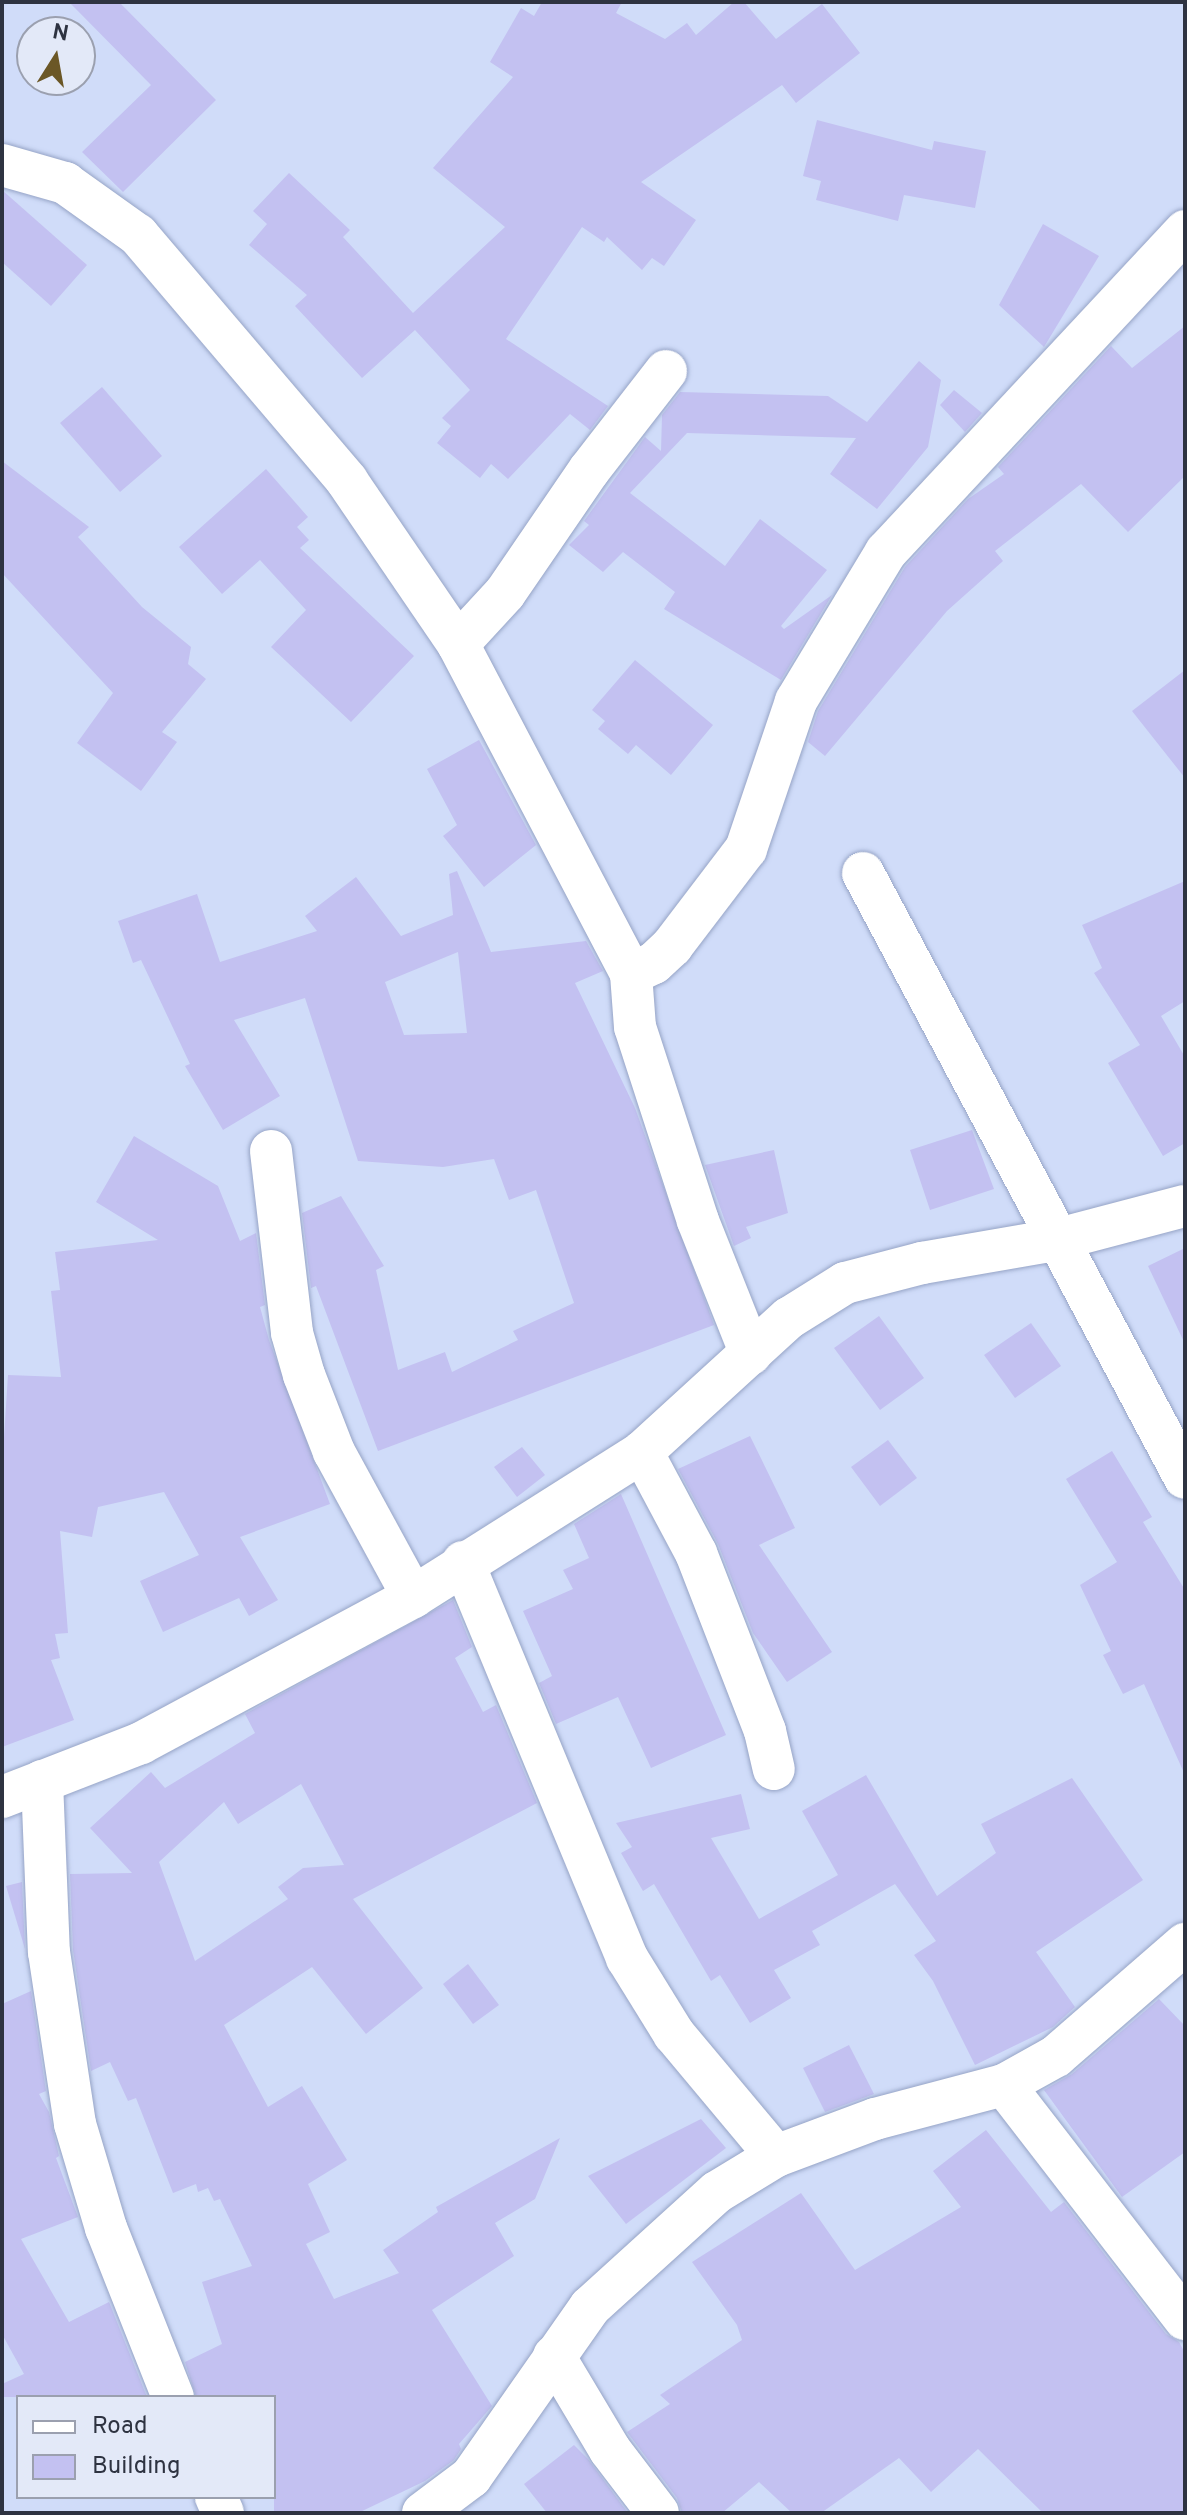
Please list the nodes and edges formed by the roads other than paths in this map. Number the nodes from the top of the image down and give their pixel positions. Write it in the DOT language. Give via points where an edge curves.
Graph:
graph roads {
  1 [pos="2,165"];
  2 [pos="1185,231"];
  3 [pos="666,371"];
  4 [pos="458,644"];
  5 [pos="863,873"];
  6 [pos="631,974"];
  7 [pos="271,1151"];
  8 [pos="1185,1206"];
  9 [pos="1055,1240"];
  10 [pos="751,1354"];
  11 [pos="642,1452"];
  12 [pos="1185,1478"];
  13 [pos="463,1562"];
  14 [pos="413,1597"];
  15 [pos="774,1769"];
  16 [pos="42,1781"];
  17 [pos="2,1797"];
  18 [pos="1185,1944"];
  19 [pos="1004,2085"];
  20 [pos="776,2156"];
  21 [pos="1185,2319"];
  22 [pos="554,2356"];
  23 [pos="172,2395"];
  24 [pos="423,2513"];
  25 [pos="658,2513"];
  1 -- 4 [label="street" via="65,183 138,235 347,481"];
  2 -- 6 [label="street" via="886,552 796,701 746,849 672,946"];
  3 -- 4 [label="street" via="505,593"];
  4 -- 6 [label="street"];
  5 -- 9 [label="street"];
  6 -- 10 [label="street" via="635,1027 698,1221"];
  7 -- 14 [label="street" via="292,1333 304,1375 334,1452"];
  8 -- 9 [label="street"];
  9 -- 10 [label="street" via="922,1263 845,1283 808,1302"];
  9 -- 12 [label="street"];
  10 -- 11 [label="street"];
  11 -- 13 [label="street"];
  11 -- 15 [label="street" via="701,1565 765,1731"];
  13 -- 14 [label="street"];
  13 -- 20 [label="street" via="627,1958 674,2034"];
  14 -- 16 [label="street" via="141,1743"];
  16 -- 17 [label="street"];
  16 -- 23 [label="street" via="49,1952 75,2124 106,2228"];
  18 -- 19 [label="street" via="1056,2056"];
  19 -- 20 [label="street" via="875,2119"];
  19 -- 21 [label="street"];
  20 -- 22 [label="street" via="717,2192 633,2263 590,2307"];
  22 -- 24 [label="street" via="471,2477"];
  22 -- 25 [label="street" via="610,2450"];
}
